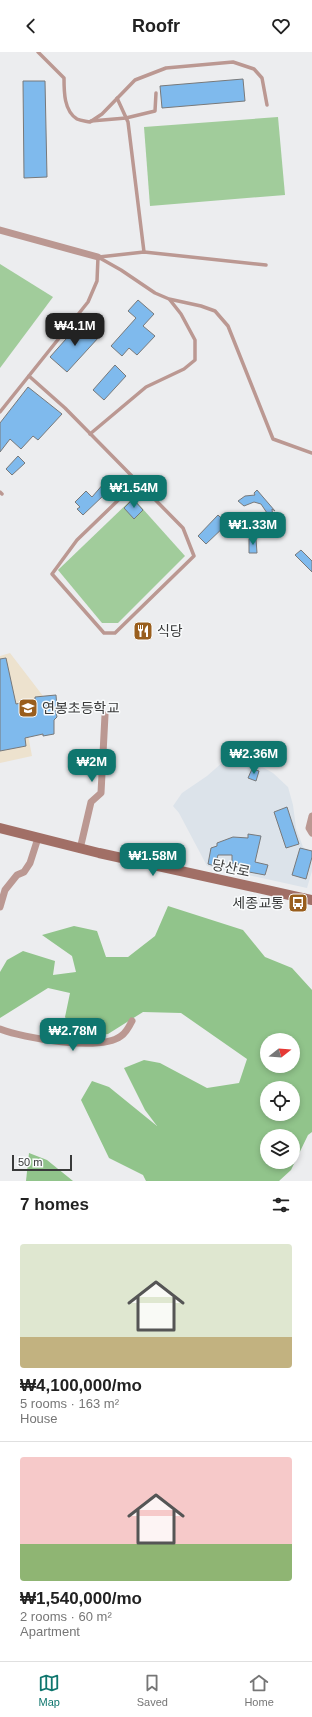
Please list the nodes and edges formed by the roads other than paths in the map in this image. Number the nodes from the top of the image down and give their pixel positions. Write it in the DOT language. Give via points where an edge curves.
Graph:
graph roads {
  1 [pos="38,52"];
  2 [pos="156,93"];
  3 [pos="117,98"];
  4 [pos="267,105"];
  5 [pos="126,118"];
  6 [pos="90,122"];
  7 [pos="0,230"];
  8 [pos="144,252"];
  9 [pos="98,257"];
  10 [pos="266,265"];
  11 [pos="169,299"];
  12 [pos="29,376"];
  13 [pos="0,412"];
  14 [pos="90,434"];
  15 [pos="312,454"];
  16 [pos="137,482"];
  17 [pos="106,715"];
  18 [pos="312,816"];
  19 [pos="0,828"];
  20 [pos="312,833"];
  21 [pos="38,838"];
  22 [pos="80,849"];
  23 [pos="310,897"];
  24 [pos="0,907"];
  25 [pos="132,1021"];
  26 [pos="0,1029"];
  1 -- 6 [label="lane" via="64,78 64,97 70,111 77,119"];
  2 -- 5 [label="lane" via="155,111"];
  3 -- 4 [label="lane" via="135,80 166,68 233,62 254,69 262,78"];
  3 -- 5 [label="lane"];
  3 -- 6 [label="lane"];
  5 -- 6 [label="lane"];
  5 -- 8 [label="lane"];
  7 -- 9 [label="street"];
  8 -- 9 [label="lane"];
  8 -- 10 [label="lane"];
  9 -- 11 [label="lane"];
  9 -- 12 [label="lane" via="97,281 88,302"];
  11 -- 14 [label="lane" via="181,314 195,340 195,360 184,369 146,387"];
  11 -- 15 [label="lane" via="215,311 228,326 273,439"];
  12 -- 13 [label="lane"];
  12 -- 14 [label="lane"];
  14 -- 16 [label="lane"];
  16 -- 16 [label="lane" via="182,528 194,556 115,633 104,633 52,574 77,540"];
  17 -- 22 [label="street" via="101,793 91,802"];
  18 -- 20 [label="street" via="309,828"];
  19 -- 21 [label="main road, 당산로"];
  21 -- 22 [label="main road, 당산로"];
  21 -- 24 [label="street" via="30,863 5,890"];
  22 -- 23 [label="main road, 당산로"];
  25 -- 26 [label="street" via="121,1037 94,1044 16,1035"];
}
